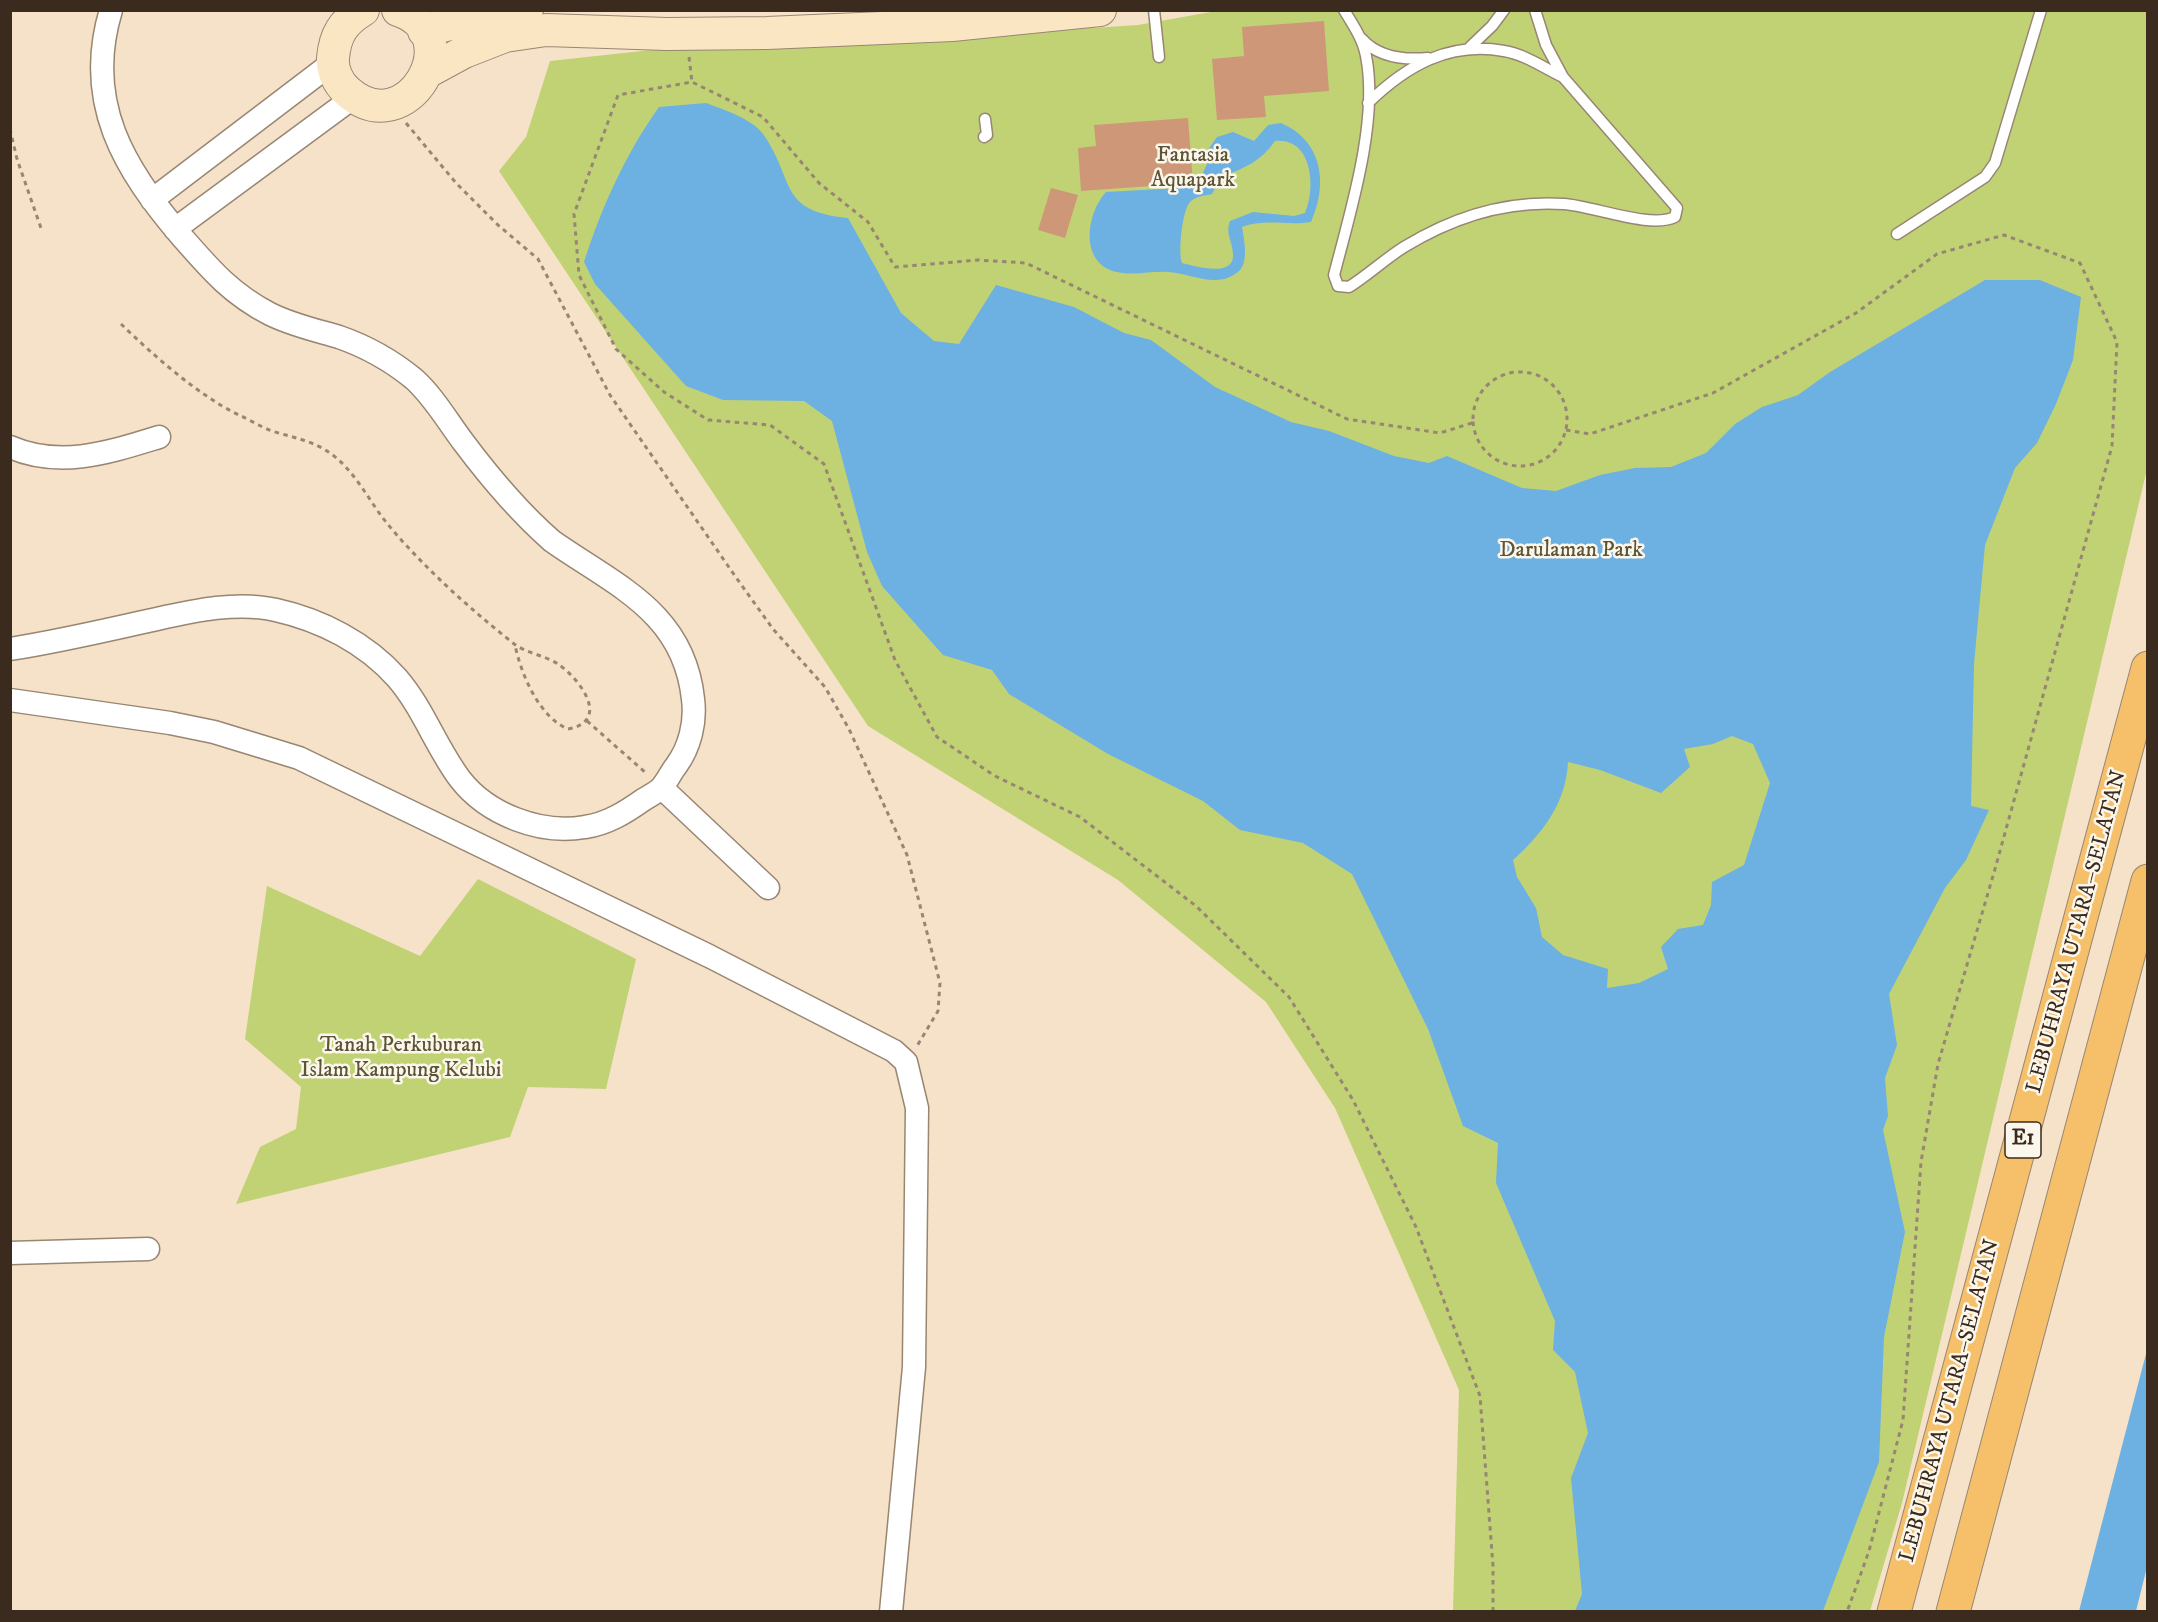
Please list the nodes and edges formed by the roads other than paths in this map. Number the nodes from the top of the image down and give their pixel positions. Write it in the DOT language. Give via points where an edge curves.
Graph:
graph roads {
  1 [pos="111,10"];
  2 [pos="527,10"];
  3 [pos="1100,10"];
  4 [pos="1154,10"];
  5 [pos="1344,10"];
  6 [pos="1504,10"];
  7 [pos="1535,10"];
  8 [pos="2041,10"];
  9 [pos="353,13"];
  10 [pos="408,16"];
  11 [pos="1361,38"];
  12 [pos="1470,48"];
  13 [pos="1159,57"];
  14 [pos="1431,58"];
  15 [pos="332,63"];
  16 [pos="429,71"];
  17 [pos="1563,77"];
  18 [pos="354,97"];
  19 [pos="1368,103"];
  20 [pos="985,119"];
  21 [pos="256,122"];
  22 [pos="984,137"];
  23 [pos="280,152"];
  24 [pos="152,200"];
  25 [pos="175,229"];
  26 [pos="1897,234"];
  27 [pos="159,436"];
  28 [pos="10,447"];
  29 [pos="10,649"];
  30 [pos="2148,668"];
  31 [pos="10,700"];
  32 [pos="662,788"];
  33 [pos="2148,881"];
  34 [pos="768,888"];
  35 [pos="148,1249"];
  36 [pos="10,1253"];
  37 [pos="891,1611"];
  38 [pos="1894,1611"];
  39 [pos="1953,1611"];
  1 -- 24 [label="street" via="101,67 105,105 121,150"];
  2 -- 10 [label="street" via="468,19"];
  3 -- 16 [label="street" via="952,25 767,33 546,30 505,36"];
  4 -- 13 [label="lane"];
  5 -- 11 [label="lane"];
  6 -- 12 [label="lane"];
  7 -- 17 [label="lane" via="1546,45"];
  8 -- 26 [label="lane" via="1995,163 1985,177"];
  9 -- 15 [label="street" via="335,38"];
  10 -- 16 [label="street" via="431,50"];
  11 -- 14 [label="lane" via="1387,54"];
  11 -- 19 [label="lane"];
  12 -- 14 [label="lane" via="1450,50"];
  12 -- 17 [label="lane" via="1506,51"];
  14 -- 19 [label="lane" via="1384,87"];
  15 -- 18 [label="street" via="336,76"];
  15 -- 21 [label="street"];
  16 -- 18 [label="street" via="415,93 391,105 372,104"];
  17 -- 19 [label="lane" via="1677,208 1676,217 1667,221 1642,218 1562,203 1487,210 1462,216 1402,248 1349,287 1338,286 1334,275 1357,189"];
  18 -- 23 [label="street"];
  20 -- 22 [label="lane"];
  21 -- 23 [label="street"];
  21 -- 24 [label="street"];
  23 -- 25 [label="street"];
  24 -- 25 [label="street"];
  25 -- 32 [label="street" via="232,292 286,322 364,348 413,379 496,484 552,542 646,605 669,629 686,663 694,705 687,747"];
  27 -- 28 [label="street" via="99,456 60,459"];
  29 -- 32 [label="street" via="212,609 275,609 341,634 381,663 407,692 461,780 498,812 540,826 585,827 607,821"];
  30 -- 38 [label="highway, LEBUHRAYA UTARA–SELATAN / E1"];
  31 -- 37 [label="street" via="170,723 299,758 709,956 894,1051 906,1062 917,1108 914,1367"];
  32 -- 34 [label="street"];
  33 -- 39 [label="highway, E1"];
  35 -- 36 [label="street"];
}
